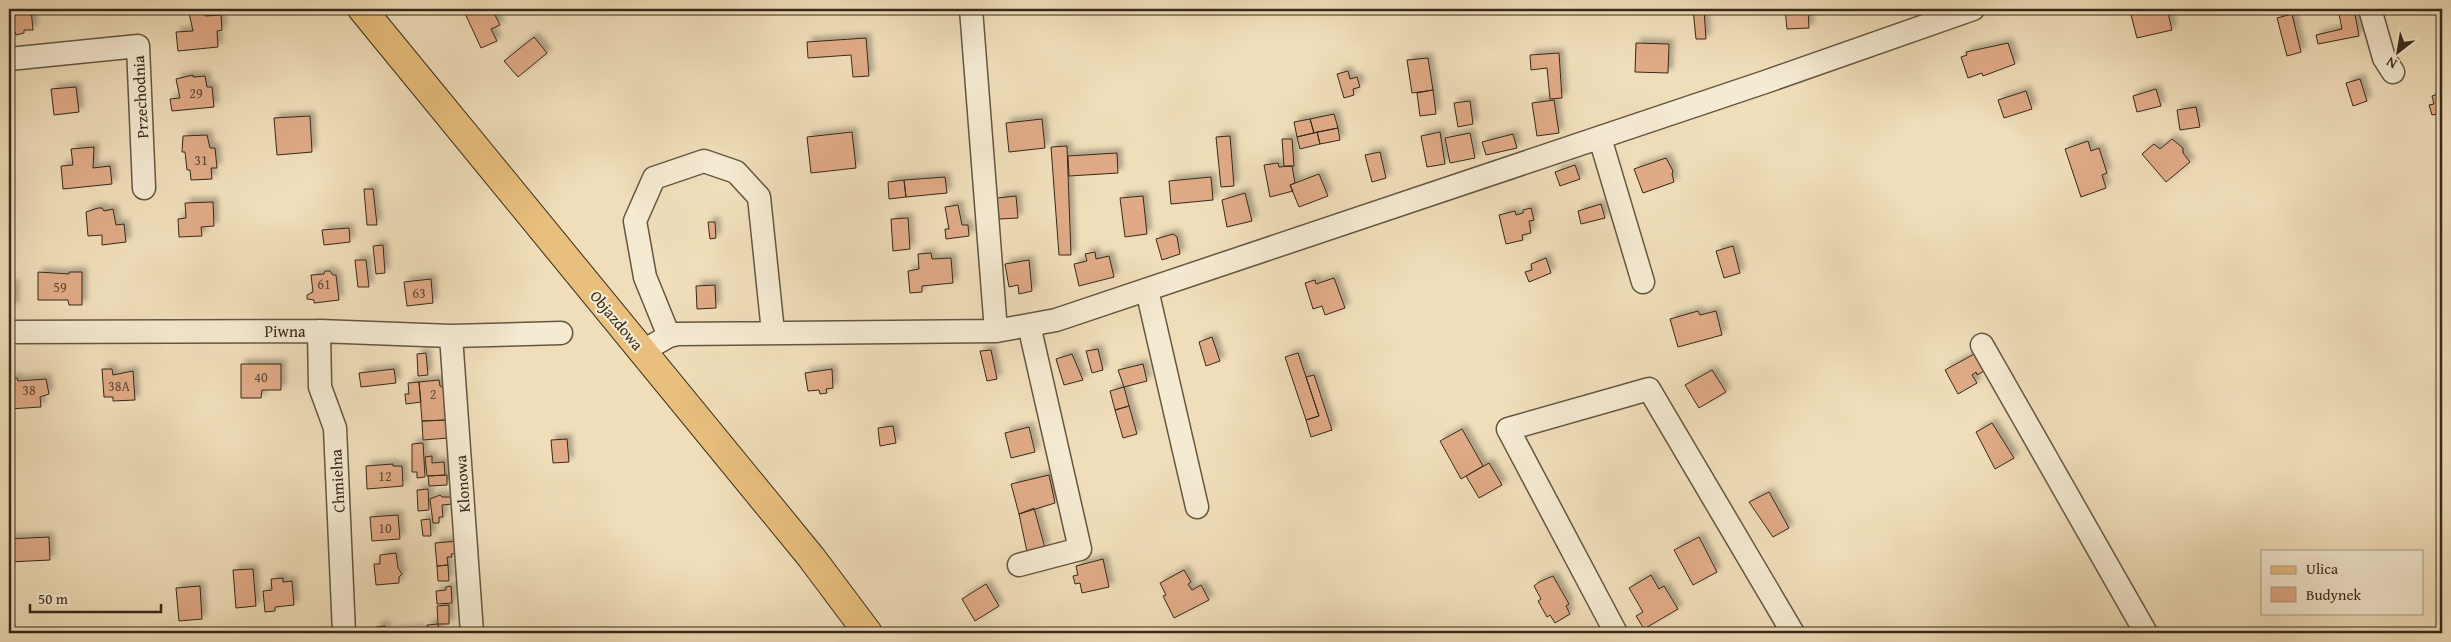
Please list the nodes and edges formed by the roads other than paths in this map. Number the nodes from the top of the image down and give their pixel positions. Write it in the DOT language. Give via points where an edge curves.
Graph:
graph roads {
  1 [pos="362,9"];
  2 [pos="971,9"];
  3 [pos="1973,9"];
  4 [pos="2370,9"];
  5 [pos="9,60"];
  6 [pos="2393,72"];
  7 [pos="1600,138"];
  8 [pos="144,188"];
  9 [pos="1643,282"];
  10 [pos="1147,290"];
  11 [pos="1029,325"];
  12 [pos="319,330"];
  13 [pos="996,331"];
  14 [pos="9,332"];
  15 [pos="774,332"];
  16 [pos="561,333"];
  17 [pos="451,336"];
  18 [pos="669,336"];
  19 [pos="1982,345"];
  20 [pos="643,351"];
  21 [pos="1197,507"];
  22 [pos="1019,564"];
  23 [pos="344,633"];
  24 [pos="472,633"];
  25 [pos="868,633"];
  26 [pos="1616,633"];
  27 [pos="1793,633"];
  28 [pos="2146,633"];
  1 -- 20 [label="main road, Objazdowa"];
  2 -- 13 [label="street"];
  3 -- 7 [label="street"];
  4 -- 6 [label="street" via="2384,58"];
  5 -- 8 [label="street, Przechodnia" via="138,46"];
  7 -- 9 [label="street"];
  7 -- 10 [label="street"];
  10 -- 11 [label="street" via="1056,320"];
  10 -- 21 [label="street"];
  11 -- 13 [label="street"];
  11 -- 22 [label="street" via="1080,548"];
  12 -- 14 [label="street, Piwna"];
  12 -- 17 [label="street, Piwna"];
  12 -- 23 [label="street, Chmielna" via="320,387 334,428"];
  13 -- 15 [label="street"];
  15 -- 18 [label="street"];
  15 -- 18 [label="street" via="759,197 736,172 704,161 654,178 635,221 645,277"];
  16 -- 17 [label="street, Piwna"];
  17 -- 24 [label="street, Klonowa"];
  18 -- 20 [label="street"];
  19 -- 28 [label="street"];
  20 -- 25 [label="main road, Objazdowa" via="811,557"];
  26 -- 27 [label="street" via="1508,429 1650,389"];
}
